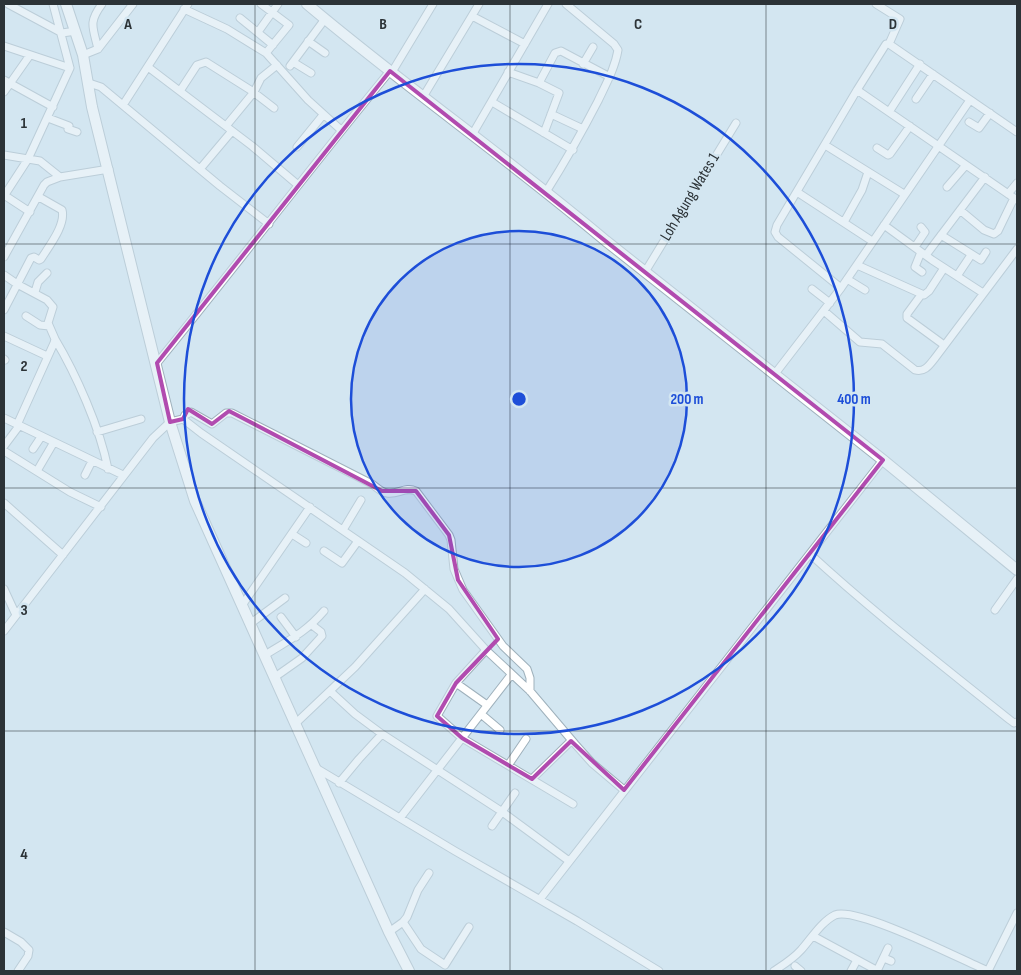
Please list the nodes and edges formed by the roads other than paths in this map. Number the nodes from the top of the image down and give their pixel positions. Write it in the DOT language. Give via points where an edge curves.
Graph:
graph roads {
  1 [pos="10,4"];
  2 [pos="53,4"];
  3 [pos="66,4"];
  4 [pos="102,4"];
  5 [pos="133,4"];
  6 [pos="261,4"];
  7 [pos="278,4"];
  8 [pos="307,4"];
  9 [pos="433,4"];
  10 [pos="479,4"];
  11 [pos="548,4"];
  12 [pos="566,4"];
  13 [pos="876,4"];
  14 [pos="186,6"];
  15 [pos="272,12"];
  16 [pos="472,16"];
  17 [pos="240,18"];
  18 [pos="325,19"];
  19 [pos="68,32"];
  20 [pos="258,32"];
  21 [pos="308,41"];
  22 [pos="525,44"];
  23 [pos="889,44"];
  24 [pos="273,45"];
  25 [pos="4,46"];
  26 [pos="592,47"];
  27 [pos="98,49"];
  28 [pos="266,53"];
  29 [pos="325,53"];
  30 [pos="30,55"];
  31 [pos="83,55"];
  32 [pos="583,64"];
  33 [pos="920,64"];
  34 [pos="276,65"];
  35 [pos="148,67"];
  36 [pos="70,68"];
  37 [pos="391,71"];
  38 [pos="508,72"];
  39 [pos="311,73"];
  40 [pos="933,74"];
  41 [pos="610,77"];
  42 [pos="6,81"];
  43 [pos="89,83"];
  44 [pos="538,83"];
  45 [pos="857,90"];
  46 [pos="180,91"];
  47 [pos="4,92"];
  48 [pos="254,92"];
  49 [pos="423,96"];
  50 [pos="916,99"];
  51 [pos="970,100"];
  52 [pos="492,102"];
  53 [pos="123,105"];
  54 [pos="53,107"];
  55 [pos="274,108"];
  56 [pos="889,112"];
  57 [pos="990,113"];
  58 [pos="552,114"];
  59 [pos="323,115"];
  60 [pos="48,118"];
  61 [pos="969,122"];
  62 [pos="736,123"];
  63 [pos="910,126"];
  64 [pos="229,129"];
  65 [pos="583,129"];
  66 [pos="341,130"];
  67 [pos="77,132"];
  68 [pos="1017,132"];
  69 [pos="544,133"];
  70 [pos="472,135"];
  71 [pos="825,145"];
  72 [pos="938,145"];
  73 [pos="298,147"];
  74 [pos="877,148"];
  75 [pos="573,150"];
  76 [pos="4,155"];
  77 [pos="28,159"];
  78 [pos="966,165"];
  79 [pos="200,169"];
  80 [pos="104,170"];
  81 [pos="868,172"];
  82 [pos="60,177"];
  83 [pos="985,178"];
  84 [pos="1017,183"];
  85 [pos="298,185"];
  86 [pos="947,187"];
  87 [pos="546,192"];
  88 [pos="797,192"];
  89 [pos="904,194"];
  90 [pos="4,195"];
  91 [pos="39,197"];
  92 [pos="1013,198"];
  93 [pos="960,210"];
  94 [pos="30,212"];
  95 [pos="844,222"];
  96 [pos="269,224"];
  97 [pos="884,224"];
  98 [pos="921,227"];
  99 [pos="941,235"];
  100 [pos="872,241"];
  101 [pos="6,247"];
  102 [pos="1017,249"];
  103 [pos="921,251"];
  104 [pos="986,252"];
  105 [pos="971,255"];
  106 [pos="4,257"];
  107 [pos="857,264"];
  108 [pos="944,268"];
  109 [pos="645,272"];
  110 [pos="922,272"];
  111 [pos="47,273"];
  112 [pos="4,275"];
  113 [pos="957,276"];
  114 [pos="847,279"];
  115 [pos="17,284"];
  116 [pos="841,288"];
  117 [pos="812,289"];
  118 [pos="865,290"];
  119 [pos="35,292"];
  120 [pos="983,292"];
  121 [pos="921,294"];
  122 [pos="830,302"];
  123 [pos="4,310"];
  124 [pos="824,310"];
  125 [pos="26,316"];
  126 [pos="48,326"];
  127 [pos="4,336"];
  128 [pos="55,339"];
  129 [pos="944,345"];
  130 [pos="47,356"];
  131 [pos="157,363"];
  132 [pos="774,375"];
  133 [pos="4,418"];
  134 [pos="184,419"];
  135 [pos="140,420"];
  136 [pos="167,424"];
  137 [pos="18,426"];
  138 [pos="97,432"];
  139 [pos="41,437"];
  140 [pos="54,442"];
  141 [pos="4,446"];
  142 [pos="33,449"];
  143 [pos="4,451"];
  144 [pos="883,460"];
  145 [pos="92,461"];
  146 [pos="108,469"];
  147 [pos="37,471"];
  148 [pos="84,475"];
  149 [pos="124,475"];
  150 [pos="361,500"];
  151 [pos="4,503"];
  152 [pos="100,507"];
  153 [pos="310,507"];
  154 [pos="343,530"];
  155 [pos="292,534"];
  156 [pos="358,541"];
  157 [pos="306,543"];
  158 [pos="324,551"];
  159 [pos="810,554"];
  160 [pos="63,555"];
  161 [pos="1017,570"];
  162 [pos="1017,579"];
  163 [pos="425,588"];
  164 [pos="4,589"];
  165 [pos="285,598"];
  166 [pos="243,604"];
  167 [pos="324,610"];
  168 [pos="995,610"];
  169 [pos="16,615"];
  170 [pos="280,618"];
  171 [pos="251,623"];
  172 [pos="312,625"];
  173 [pos="4,631"];
  174 [pos="296,637"];
  175 [pos="486,650"];
  176 [pos="265,655"];
  177 [pos="511,675"];
  178 [pos="275,677"];
  179 [pos="456,683"];
  180 [pos="330,691"];
  181 [pos="530,691"];
  182 [pos="487,706"];
  183 [pos="481,714"];
  184 [pos="1017,722"];
  185 [pos="296,723"];
  186 [pos="500,730"];
  187 [pos="382,734"];
  188 [pos="462,738"];
  189 [pos="526,739"];
  190 [pos="571,740"];
  191 [pos="509,764"];
  192 [pos="316,768"];
  193 [pos="436,770"];
  194 [pos="532,779"];
  195 [pos="339,783"];
  196 [pos="624,790"];
  197 [pos="515,793"];
  198 [pos="573,804"];
  199 [pos="501,811"];
  200 [pos="400,818"];
  201 [pos="492,826"];
  202 [pos="569,861"];
  203 [pos="429,873"];
  204 [pos="540,899"];
  205 [pos="1017,912"];
  206 [pos="403,922"];
  207 [pos="469,927"];
  208 [pos="4,932"];
  209 [pos="390,932"];
  210 [pos="813,936"];
  211 [pos="888,948"];
  212 [pos="884,958"];
  213 [pos="857,960"];
  214 [pos="892,961"];
  215 [pos="18,971"];
  216 [pos="409,971"];
  217 [pos="659,971"];
  218 [pos="774,971"];
  219 [pos="851,971"];
  220 [pos="878,971"];
  221 [pos="988,971"];
  1 -- 19 [label="street"];
  2 -- 19 [label="street"];
  3 -- 19 [label="main road"];
  4 -- 27 [label="street" via="92,21"];
  5 -- 27 [label="street"];
  6 -- 15 [label="street"];
  7 -- 15 [label="street"];
  8 -- 18 [label="main road"];
  9 -- 37 [label="street"];
  10 -- 16 [label="street"];
  11 -- 22 [label="street"];
  12 -- 41 [label="street" via="618,48"];
  13 -- 23 [label="street" via="900,19"];
  14 -- 28 [label="street"];
  14 -- 35 [label="street"];
  15 -- 20 [label="street"];
  15 -- 24 [label="street" via="289,25"];
  16 -- 22 [label="street"];
  16 -- 49 [label="street"];
  17 -- 20 [label="street"];
  18 -- 21 [label="street"];
  18 -- 37 [label="main road"];
  19 -- 31 [label="main road"];
  19 -- 36 [label="street"];
  20 -- 24 [label="street"];
  21 -- 29 [label="street"];
  21 -- 39 [label="street" via="292,64"];
  22 -- 38 [label="street"];
  23 -- 33 [label="street"];
  23 -- 45 [label="street" via="885,45"];
  24 -- 28 [label="street"];
  25 -- 30 [label="street"];
  26 -- 32 [label="street"];
  27 -- 31 [label="street"];
  28 -- 34 [label="street"];
  30 -- 36 [label="street"];
  30 -- 42 [label="street"];
  31 -- 43 [label="main road"];
  32 -- 41 [label="street"];
  32 -- 44 [label="street" via="561,51 556,52"];
  33 -- 40 [label="street"];
  33 -- 56 [label="street"];
  34 -- 48 [label="street" via="261,78"];
  34 -- 59 [label="street"];
  35 -- 46 [label="street"];
  35 -- 53 [label="street"];
  36 -- 54 [label="street"];
  37 -- 49 [label="main road"];
  37 -- 66 [label="street"];
  38 -- 44 [label="street"];
  38 -- 52 [label="street"];
  40 -- 50 [label="street"];
  40 -- 51 [label="street"];
  41 -- 65 [label="street"];
  42 -- 47 [label="street"];
  42 -- 54 [label="street"];
  43 -- 53 [label="street" via="101,87"];
  43 -- 80 [label="main road"];
  44 -- 58 [label="street" via="559,93"];
  45 -- 56 [label="street"];
  45 -- 71 [label="street"];
  46 -- 48 [label="street" via="198,65 206,62"];
  46 -- 64 [label="street"];
  48 -- 55 [label="street"];
  48 -- 64 [label="street"];
  49 -- 70 [label="main road"];
  51 -- 57 [label="street"];
  51 -- 72 [label="street"];
  52 -- 69 [label="street"];
  52 -- 70 [label="street"];
  53 -- 79 [label="street"];
  54 -- 60 [label="street"];
  56 -- 63 [label="street"];
  57 -- 61 [label="street" via="978,129"];
  57 -- 68 [label="street"];
  58 -- 65 [label="street"];
  58 -- 69 [label="street"];
  59 -- 66 [label="street"];
  59 -- 73 [label="street"];
  60 -- 67 [label="street"];
  60 -- 77 [label="street"];
  62 -- 109 [label="street, Loh Agung Wates 1"];
  63 -- 72 [label="street"];
  63 -- 74 [label="street" via="890,154"];
  64 -- 79 [label="street"];
  64 -- 85 [label="street"];
  65 -- 75 [label="street"];
  66 -- 85 [label="street"];
  69 -- 75 [label="street"];
  70 -- 87 [label="main road"];
  71 -- 81 [label="street"];
  71 -- 88 [label="street"];
  72 -- 78 [label="street"];
  72 -- 89 [label="street"];
  75 -- 87 [label="street"];
  76 -- 77 [label="street"];
  77 -- 82 [label="street" via="40,161"];
  77 -- 90 [label="street"];
  78 -- 83 [label="street"];
  78 -- 86 [label="street"];
  79 -- 96 [label="street"];
  80 -- 82 [label="street"];
  80 -- 131 [label="main road"];
  81 -- 89 [label="street"];
  81 -- 95 [label="street"];
  82 -- 91 [label="street" via="46,182"];
  83 -- 92 [label="street"];
  83 -- 93 [label="street"];
  84 -- 92 [label="street"];
  85 -- 96 [label="street"];
  87 -- 109 [label="main road"];
  88 -- 95 [label="street"];
  88 -- 116 [label="street" via="775,232"];
  89 -- 97 [label="street"];
  90 -- 94 [label="street"];
  91 -- 94 [label="street"];
  91 -- 115 [label="street" via="62,210 62,219 42,259 31,258"];
  92 -- 93 [label="street" via="994,234"];
  93 -- 99 [label="street"];
  94 -- 101 [label="street"];
  95 -- 100 [label="street"];
  96 -- 131 [label="street"];
  97 -- 100 [label="street"];
  97 -- 103 [label="street"];
  98 -- 103 [label="street" via="925,232"];
  99 -- 103 [label="street"];
  99 -- 105 [label="street"];
  100 -- 107 [label="street"];
  101 -- 106 [label="street"];
  102 -- 120 [label="street"];
  103 -- 108 [label="street"];
  103 -- 110 [label="street" via="915,265"];
  104 -- 105 [label="street" via="981,260"];
  105 -- 113 [label="street"];
  107 -- 114 [label="street"];
  107 -- 121 [label="street"];
  108 -- 113 [label="street"];
  108 -- 121 [label="street" via="929,291"];
  109 -- 132 [label="main road"];
  111 -- 119 [label="street" via="38,282"];
  112 -- 115 [label="street"];
  113 -- 120 [label="street"];
  114 -- 116 [label="street"];
  114 -- 118 [label="street"];
  115 -- 119 [label="street"];
  115 -- 123 [label="street"];
  116 -- 122 [label="street"];
  117 -- 122 [label="street"];
  119 -- 126 [label="street" via="53,307"];
  120 -- 129 [label="street"];
  121 -- 129 [label="street" via="907,318"];
  122 -- 124 [label="street"];
  124 -- 129 [label="street" via="860,342 882,344 919,371 927,368"];
  124 -- 132 [label="street"];
  125 -- 126 [label="street"];
  126 -- 128 [label="street"];
  127 -- 130 [label="street"];
  128 -- 130 [label="street"];
  128 -- 138 [label="street" via="70,366"];
  130 -- 137 [label="street"];
  131 -- 136 [label="main road"];
  132 -- 144 [label="main road"];
  133 -- 137 [label="street"];
  134 -- 136 [label="street"];
  134 -- 153 [label="street"];
  134 -- 181 [label="street" via="191,412 212,424 226,413 232,413 382,491 416,491 449,535 454,569 463,590 503,646 527,669"];
  135 -- 138 [label="street"];
  136 -- 149 [label="street"];
  136 -- 166 [label="main road" via="209,535"];
  137 -- 139 [label="street"];
  137 -- 141 [label="street"];
  138 -- 146 [label="street"];
  139 -- 140 [label="street"];
  139 -- 142 [label="street"];
  140 -- 145 [label="street"];
  140 -- 147 [label="street"];
  143 -- 147 [label="street"];
  144 -- 159 [label="street"];
  144 -- 161 [label="main road"];
  145 -- 146 [label="street"];
  145 -- 148 [label="street"];
  146 -- 149 [label="street"];
  147 -- 152 [label="street"];
  149 -- 152 [label="street"];
  150 -- 154 [label="street"];
  151 -- 160 [label="street"];
  152 -- 160 [label="street"];
  153 -- 154 [label="street"];
  153 -- 155 [label="street"];
  154 -- 156 [label="street"];
  155 -- 157 [label="street"];
  155 -- 166 [label="street"];
  156 -- 158 [label="street" via="342,563"];
  156 -- 163 [label="street"];
  159 -- 184 [label="street" via="911,640 1010,720"];
  159 -- 196 [label="street"];
  160 -- 169 [label="street"];
  162 -- 168 [label="street"];
  163 -- 175 [label="street"];
  163 -- 180 [label="street"];
  164 -- 169 [label="street"];
  165 -- 171 [label="street"];
  166 -- 171 [label="main road"];
  167 -- 172 [label="street"];
  169 -- 173 [label="street"];
  170 -- 174 [label="street"];
  171 -- 176 [label="main road"];
  172 -- 174 [label="street"];
  172 -- 178 [label="street" via="322,636 302,658"];
  174 -- 176 [label="street"];
  175 -- 177 [label="street"];
  175 -- 179 [label="street"];
  176 -- 178 [label="main road"];
  177 -- 181 [label="street"];
  177 -- 182 [label="street"];
  178 -- 185 [label="main road"];
  179 -- 182 [label="street"];
  179 -- 188 [label="street" via="437,716"];
  180 -- 185 [label="street"];
  180 -- 187 [label="street"];
  181 -- 190 [label="street"];
  182 -- 183 [label="street"];
  183 -- 186 [label="street"];
  183 -- 188 [label="street"];
  185 -- 192 [label="main road"];
  187 -- 193 [label="street"];
  187 -- 195 [label="street"];
  188 -- 191 [label="street"];
  188 -- 193 [label="street"];
  189 -- 191 [label="street"];
  190 -- 194 [label="street"];
  190 -- 196 [label="street"];
  191 -- 194 [label="street"];
  192 -- 195 [label="street"];
  192 -- 209 [label="main road"];
  193 -- 199 [label="street"];
  193 -- 200 [label="street"];
  194 -- 198 [label="street"];
  195 -- 200 [label="street"];
  196 -- 202 [label="street"];
  197 -- 199 [label="street"];
  199 -- 201 [label="street"];
  199 -- 202 [label="street"];
  200 -- 204 [label="street"];
  202 -- 204 [label="street"];
  203 -- 206 [label="street"];
  204 -- 217 [label="street"];
  205 -- 221 [label="street"];
  206 -- 207 [label="street" via="421,948 445,965"];
  206 -- 209 [label="street"];
  208 -- 215 [label="street" via="30,950"];
  209 -- 216 [label="main road"];
  210 -- 213 [label="street"];
  210 -- 218 [label="street" via="796,955"];
  210 -- 221 [label="street" via="829,919 848,914 897,930"];
  211 -- 212 [label="street"];
  212 -- 214 [label="street"];
  212 -- 220 [label="street"];
  213 -- 219 [label="street"];
  213 -- 220 [label="street"];
}
